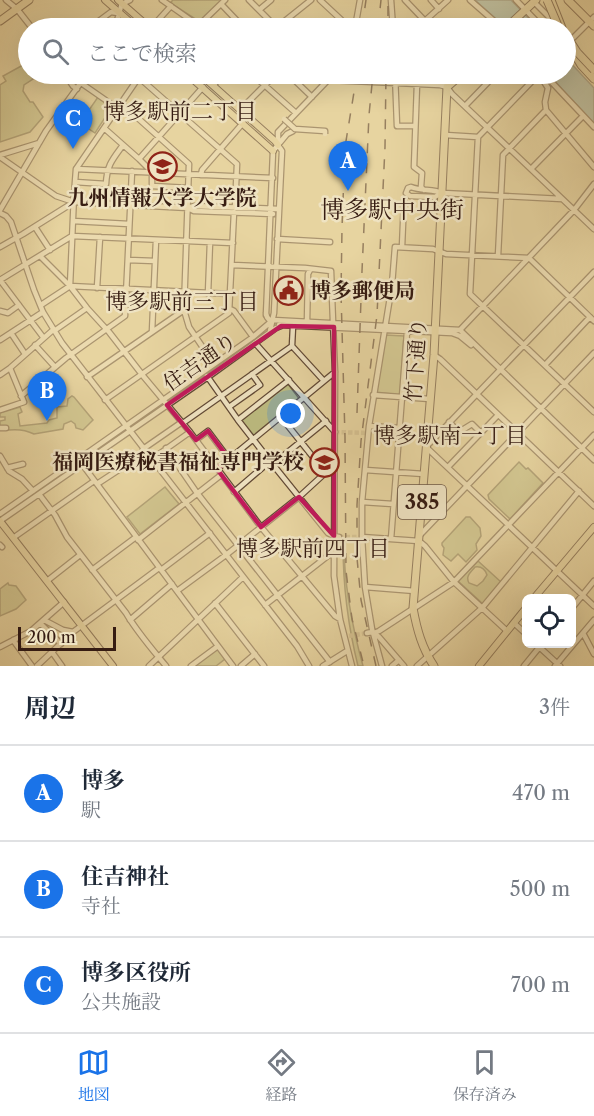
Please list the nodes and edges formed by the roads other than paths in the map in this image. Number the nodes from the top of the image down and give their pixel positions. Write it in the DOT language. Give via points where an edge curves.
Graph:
graph roads {
  1 [pos="6,0"];
  2 [pos="29,0"];
  3 [pos="105,0"];
  4 [pos="130,0"];
  5 [pos="162,0"];
  6 [pos="250,0"];
  7 [pos="271,0"];
  8 [pos="311,0"];
  9 [pos="320,0"];
  10 [pos="391,0"];
  11 [pos="405,0"];
  12 [pos="430,0"];
  13 [pos="448,0"];
  14 [pos="470,0"];
  15 [pos="516,0"];
  16 [pos="549,0"];
  17 [pos="568,0"];
  18 [pos="120,1"];
  19 [pos="358,1"];
  20 [pos="535,1"];
  21 [pos="223,2"];
  22 [pos="170,4"];
  23 [pos="16,9"];
  24 [pos="439,9"];
  25 [pos="259,10"];
  26 [pos="525,10"];
  27 [pos="120,13"];
  28 [pos="24,18"];
  29 [pos="103,18"];
  30 [pos="118,18"];
  31 [pos="126,18"];
  32 [pos="139,18"];
  33 [pos="158,18"];
  34 [pos="188,18"];
  35 [pos="208,18"];
  36 [pos="236,18"];
  37 [pos="266,18"];
  38 [pos="286,18"];
  39 [pos="340,18"];
  40 [pos="356,18"];
  41 [pos="392,18"];
  42 [pos="422,18"];
  43 [pos="428,18"];
  44 [pos="492,18"];
  45 [pos="516,18"];
  46 [pos="533,18"];
  47 [pos="551,18"];
  48 [pos="557,18"];
  49 [pos="0,21"];
  50 [pos="592,22"];
  51 [pos="576,34"];
  52 [pos="576,51"];
  53 [pos="576,55"];
  54 [pos="594,68"];
  55 [pos="594,77"];
  56 [pos="72,84"];
  57 [pos="80,84"];
  58 [pos="82,84"];
  59 [pos="132,84"];
  60 [pos="149,84"];
  61 [pos="199,84"];
  62 [pos="298,84"];
  63 [pos="324,84"];
  64 [pos="383,84"];
  65 [pos="417,84"];
  66 [pos="450,84"];
  67 [pos="486,84"];
  68 [pos="529,84"];
  69 [pos="545,84"];
  70 [pos="553,84"];
  71 [pos="213,85"];
  72 [pos="265,85"];
  73 [pos="395,86"];
  74 [pos="203,87"];
  75 [pos="447,87"];
  76 [pos="76,88"];
  77 [pos="312,97"];
  78 [pos="121,103"];
  79 [pos="465,106"];
  80 [pos="117,108"];
  81 [pos="241,110"];
  82 [pos="546,110"];
  83 [pos="180,113"];
  84 [pos="296,113"];
  85 [pos="583,116"];
  86 [pos="284,119"];
  87 [pos="243,123"];
  88 [pos="415,126"];
  89 [pos="487,127"];
  90 [pos="594,127"];
  91 [pos="104,128"];
  92 [pos="294,132"];
  93 [pos="565,133"];
  94 [pos="444,135"];
  95 [pos="159,136"];
  96 [pos="323,136"];
  97 [pos="478,137"];
  98 [pos="39,143"];
  99 [pos="123,145"];
  100 [pos="509,148"];
  101 [pos="278,149"];
  102 [pos="220,150"];
  103 [pos="0,156"];
  104 [pos="139,159"];
  105 [pos="594,167"];
  106 [pos="76,169"];
  107 [pos="531,169"];
  108 [pos="107,170"];
  109 [pos="132,171"];
  110 [pos="152,172"];
  111 [pos="22,173"];
  112 [pos="189,174"];
  113 [pos="201,175"];
  114 [pos="236,176"];
  115 [pos="273,178"];
  116 [pos="75,182"];
  117 [pos="594,184"];
  118 [pos="189,188"];
  119 [pos="424,190"];
  120 [pos="441,193"];
  121 [pos="475,195"];
  122 [pos="501,196"];
  123 [pos="562,199"];
  124 [pos="404,200"];
  125 [pos="74,202"];
  126 [pos="130,205"];
  127 [pos="188,208"];
  128 [pos="234,210"];
  129 [pos="574,210"];
  130 [pos="0,212"];
  131 [pos="272,212"];
  132 [pos="279,212"];
  133 [pos="594,217"];
  134 [pos="73,221"];
  135 [pos="588,223"];
  136 [pos="129,224"];
  137 [pos="35,227"];
  138 [pos="594,229"];
  139 [pos="72,236"];
  140 [pos="17,237"];
  141 [pos="100,237"];
  142 [pos="129,238"];
  143 [pos="277,239"];
  144 [pos="156,240"];
  145 [pos="186,241"];
  146 [pos="210,242"];
  147 [pos="330,242"];
  148 [pos="233,243"];
  149 [pos="0,247"];
  150 [pos="402,247"];
  151 [pos="50,250"];
  152 [pos="439,251"];
  153 [pos="472,255"];
  154 [pos="40,256"];
  155 [pos="498,256"];
  156 [pos="529,258"];
  157 [pos="128,260"];
  158 [pos="155,261"];
  159 [pos="25,265"];
  160 [pos="232,265"];
  161 [pos="268,267"];
  162 [pos="276,267"];
  163 [pos="310,270"];
  164 [pos="594,272"];
  165 [pos="0,280"];
  166 [pos="70,286"];
  167 [pos="97,288"];
  168 [pos="126,290"];
  169 [pos="154,291"];
  170 [pos="184,292"];
  171 [pos="208,294"];
  172 [pos="230,294"];
  173 [pos="570,297"];
  174 [pos="19,305"];
  175 [pos="40,305"];
  176 [pos="483,306"];
  177 [pos="87,308"];
  178 [pos="230,309"];
  179 [pos="184,310"];
  180 [pos="0,311"];
  181 [pos="43,312"];
  182 [pos="266,313"];
  183 [pos="274,313"];
  184 [pos="592,319"];
  185 [pos="30,320"];
  186 [pos="272,322"];
  187 [pos="306,322"];
  188 [pos="281,323"];
  189 [pos="333,325"];
  190 [pos="293,326"];
  191 [pos="264,327"];
  192 [pos="384,328"];
  193 [pos="107,329"];
  194 [pos="54,330"];
  195 [pos="460,330"];
  196 [pos="435,331"];
  197 [pos="152,332"];
  198 [pos="270,332"];
  199 [pos="407,332"];
  200 [pos="11,333"];
  201 [pos="44,337"];
  202 [pos="196,337"];
  203 [pos="0,340"];
  204 [pos="254,340"];
  205 [pos="35,345"];
  206 [pos="524,345"];
  207 [pos="292,346"];
  208 [pos="124,351"];
  209 [pos="594,353"];
  210 [pos="25,354"];
  211 [pos="70,355"];
  212 [pos="434,355"];
  213 [pos="589,358"];
  214 [pos="271,360"];
  215 [pos="594,363"];
  216 [pos="214,364"];
  217 [pos="545,365"];
  218 [pos="56,367"];
  219 [pos="10,368"];
  220 [pos="500,370"];
  221 [pos="204,372"];
  222 [pos="335,372"];
  223 [pos="142,374"];
  224 [pos="252,374"];
  225 [pos="0,375"];
  226 [pos="87,377"];
  227 [pos="208,377"];
  228 [pos="289,380"];
  229 [pos="324,381"];
  230 [pos="564,384"];
  231 [pos="477,394"];
  232 [pos="221,395"];
  233 [pos="373,395"];
  234 [pos="21,396"];
  235 [pos="304,397"];
  236 [pos="401,397"];
  237 [pos="430,399"];
  238 [pos="105,400"];
  239 [pos="163,400"];
  240 [pos="167,405"];
  241 [pos="229,407"];
  242 [pos="541,409"];
  243 [pos="0,410"];
  244 [pos="594,412"];
  245 [pos="498,415"];
  246 [pos="281,417"];
  247 [pos="238,420"];
  248 [pos="326,421"];
  249 [pos="449,422"];
  250 [pos="182,423"];
  251 [pos="126,426"];
  252 [pos="369,426"];
  253 [pos="399,428"];
  254 [pos="130,431"];
  255 [pos="190,432"];
  256 [pos="335,432"];
  257 [pos="481,433"];
  258 [pos="518,433"];
  259 [pos="594,435"];
  260 [pos="196,440"];
  261 [pos="253,440"];
  262 [pos="301,441"];
  263 [pos="426,447"];
  264 [pos="166,448"];
  265 [pos="582,448"];
  266 [pos="144,450"];
  267 [pos="0,456"];
  268 [pos="152,459"];
  269 [pos="229,459"];
  270 [pos="594,460"];
  271 [pos="80,462"];
  272 [pos="271,463"];
  273 [pos="23,464"];
  274 [pos="335,464"];
  275 [pos="448,467"];
  276 [pos="7,468"];
  277 [pos="217,469"];
  278 [pos="365,470"];
  279 [pos="325,472"];
  280 [pos="396,472"];
  281 [pos="559,473"];
  282 [pos="424,474"];
  283 [pos="221,475"];
  284 [pos="95,482"];
  285 [pos="468,486"];
  286 [pos="33,491"];
  287 [pos="579,491"];
  288 [pos="234,492"];
  289 [pos="197,493"];
  290 [pos="39,495"];
  291 [pos="299,498"];
  292 [pos="185,502"];
  293 [pos="362,502"];
  294 [pos="393,504"];
  295 [pos="594,506"];
  296 [pos="51,511"];
  297 [pos="0,514"];
  298 [pos="0,521"];
  299 [pos="509,525"];
  300 [pos="594,526"];
  301 [pos="261,527"];
  302 [pos="210,533"];
  303 [pos="336,536"];
  304 [pos="362,537"];
  305 [pos="13,538"];
  306 [pos="137,538"];
  307 [pos="420,538"];
  308 [pos="391,539"];
  309 [pos="238,546"];
  310 [pos="532,547"];
  311 [pos="333,554"];
  312 [pos="80,555"];
  313 [pos="226,555"];
  314 [pos="160,569"];
  315 [pos="92,570"];
  316 [pos="557,571"];
  317 [pos="301,576"];
  318 [pos="243,577"];
  319 [pos="47,581"];
  320 [pos="594,581"];
  321 [pos="454,582"];
  322 [pos="172,584"];
  323 [pos="365,587"];
  324 [pos="177,591"];
  325 [pos="415,591"];
  326 [pos="537,594"];
  327 [pos="277,595"];
  328 [pos="582,595"];
  329 [pos="115,601"];
  330 [pos="64,602"];
  331 [pos="215,603"];
  332 [pos="576,603"];
  333 [pos="265,605"];
  334 [pos="594,606"];
  335 [pos="482,608"];
  336 [pos="414,609"];
  337 [pos="522,613"];
  338 [pos="198,619"];
  339 [pos="340,619"];
  340 [pos="130,620"];
  341 [pos="594,620"];
  342 [pos="42,622"];
  343 [pos="514,623"];
  344 [pos="82,626"];
  345 [pos="522,630"];
  346 [pos="507,631"];
  347 [pos="73,632"];
  348 [pos="367,633"];
  349 [pos="374,633"];
  350 [pos="583,633"];
  351 [pos="13,640"];
  352 [pos="61,644"];
  353 [pos="218,646"];
  354 [pos="0,647"];
  355 [pos="538,648"];
  356 [pos="543,648"];
  357 [pos="347,651"];
  358 [pos="52,652"];
  359 [pos="255,654"];
  360 [pos="594,654"];
  361 [pos="158,657"];
  362 [pos="428,657"];
  363 [pos="399,660"];
  364 [pos="330,662"];
  365 [pos="557,665"];
  366 [pos="34,666"];
  367 [pos="62,666"];
  368 [pos="113,666"];
  369 [pos="148,666"];
  370 [pos="166,666"];
  371 [pos="191,666"];
  372 [pos="233,666"];
  373 [pos="241,666"];
  374 [pos="264,666"];
  375 [pos="309,666"];
  376 [pos="323,666"];
  377 [pos="352,666"];
  378 [pos="382,666"];
  379 [pos="392,666"];
  380 [pos="404,666"];
  381 [pos="417,666"];
  382 [pos="434,666"];
  383 [pos="480,666"];
  384 [pos="524,666"];
  1 -- 23 [label="street"];
  2 -- 23 [label="highway"];
  3 -- 27 [label="main road"];
  4 -- 18 [label="street"];
  5 -- 22 [label="street"];
  6 -- 25 [label="street"];
  7 -- 25 [label="street"];
  8 -- 38 [label="street"];
  9 -- 39 [label="street"];
  10 -- 41 [label="street"];
  11 -- 42 [label="street"];
  12 -- 24 [label="street"];
  13 -- 24 [label="street"];
  14 -- 44 [label="street"];
  15 -- 26 [label="street"];
  16 -- 48 [label="highway, bridge"];
  17 -- 50 [label="highway"];
  18 -- 27 [label="street"];
  18 -- 32 [label="main road"];
  19 -- 40 [label="street"];
  20 -- 26 [label="highway"];
  20 -- 47 [label="street"];
  21 -- 35 [label="street"];
  21 -- 36 [label="street"];
  22 -- 33 [label="street"];
  22 -- 34 [label="street"];
  23 -- 28 [label="street"];
  23 -- 49 [label="highway"];
  24 -- 43 [label="street"];
  25 -- 37 [label="street"];
  26 -- 45 [label="highway"];
  26 -- 46 [label="street"];
  27 -- 29 [label="street" via="111,12"];
  27 -- 30 [label="street"];
  27 -- 31 [label="main road"];
  50 -- 51 [label="street"];
  52 -- 54 [label="highway, bridge"];
  53 -- 55 [label="highway, bridge"];
  56 -- 76 [label="street"];
  57 -- 76 [label="street"];
  58 -- 80 [label="street"];
  59 -- 78 [label="street"];
  60 -- 83 [label="street"];
  61 -- 74 [label="main road"];
  62 -- 77 [label="street"];
  63 -- 77 [label="street"];
  64 -- 73 [label="street"];
  65 -- 73 [label="street"];
  65 -- 75 [label="street"];
  65 -- 88 [label="street"];
  66 -- 75 [label="highway"];
  67 -- 79 [label="street"];
  68 -- 89 [label="street"];
  69 -- 82 [label="street"];
  70 -- 85 [label="street"];
  71 -- 81 [label="main road"];
  72 -- 81 [label="street"];
  72 -- 84 [label="street"];
  73 -- 88 [label="street" via="397,126"];
  74 -- 83 [label="street"];
  74 -- 87 [label="main road"];
  75 -- 79 [label="street"];
  75 -- 94 [label="highway, 竹下通り / 385"];
  76 -- 98 [label="street"];
  77 -- 84 [label="street"];
  78 -- 80 [label="street"];
  78 -- 95 [label="street"];
  79 -- 89 [label="street"];
  80 -- 91 [label="street"];
  81 -- 101 [label="main road" via="275,141"];
  82 -- 93 [label="street"];
  82 -- 100 [label="street"];
  83 -- 95 [label="street"];
  83 -- 102 [label="street"];
  84 -- 101 [label="street" via="278,132"];
  85 -- 90 [label="street"];
  85 -- 93 [label="street"];
  86 -- 92 [label="street, bridge"];
  87 -- 101 [label="main road"];
  87 -- 102 [label="street"];
  88 -- 119 [label="street" via="414,167 422,173"];
  89 -- 97 [label="street"];
  89 -- 100 [label="street"];
  91 -- 99 [label="street"];
  91 -- 106 [label="street"];
  92 -- 96 [label="street, bridge" via="325,131"];
  92 -- 101 [label="street"];
  93 -- 105 [label="street"];
  93 -- 107 [label="street"];
  94 -- 97 [label="street"];
  94 -- 120 [label="highway, 竹下通り / 385"];
  95 -- 104 [label="street"];
  95 -- 112 [label="street" via="189,164"];
  97 -- 121 [label="street"];
  98 -- 103 [label="street"];
  98 -- 111 [label="street"];
  99 -- 104 [label="street"];
  99 -- 108 [label="street"];
  100 -- 107 [label="street"];
  100 -- 122 [label="street" via="503,155"];
  101 -- 115 [label="street, 住吉通り"];
  101 -- 132 [label="street"];
  102 -- 113 [label="street"];
  102 -- 114 [label="street" via="237,164"];
  103 -- 111 [label="street"];
  104 -- 110 [label="street"];
  106 -- 108 [label="street"];
  106 -- 116 [label="street"];
  107 -- 123 [label="street"];
  108 -- 109 [label="street"];
  108 -- 116 [label="street" via="106,184"];
  109 -- 110 [label="street"];
  109 -- 126 [label="street"];
  110 -- 112 [label="street"];
  110 -- 118 [label="street" via="152,186"];
  111 -- 125 [label="street" via="56,196"];
  111 -- 130 [label="street"];
  112 -- 113 [label="street"];
  112 -- 118 [label="street"];
  113 -- 114 [label="street"];
  114 -- 115 [label="street"];
  114 -- 128 [label="street"];
  115 -- 131 [label="street, 住吉通り"];
  116 -- 125 [label="street"];
  117 -- 129 [label="street"];
  118 -- 127 [label="street"];
  119 -- 120 [label="street"];
  119 -- 120 [label="street" via="411,187 406,193 435,197"];
  120 -- 121 [label="street"];
  120 -- 152 [label="highway, 竹下通り / 385"];
  121 -- 122 [label="street"];
  121 -- 153 [label="street"];
  122 -- 123 [label="street"];
  122 -- 155 [label="street"];
  123 -- 129 [label="street"];
  124 -- 150 [label="street"];
  125 -- 126 [label="street"];
  125 -- 134 [label="street"];
  125 -- 137 [label="street"];
  126 -- 127 [label="street"];
  126 -- 136 [label="street"];
  127 -- 128 [label="street"];
  127 -- 145 [label="street"];
  128 -- 131 [label="street"];
  128 -- 148 [label="street"];
  129 -- 135 [label="street"];
  129 -- 156 [label="street"];
  130 -- 140 [label="street" via="11,222"];
  131 -- 132 [label="street"];
  131 -- 161 [label="street, 住吉通り"];
  132 -- 143 [label="street"];
  133 -- 135 [label="street"];
  134 -- 136 [label="street"];
  134 -- 139 [label="street"];
  135 -- 138 [label="street"];
  136 -- 142 [label="street"];
  137 -- 140 [label="street"];
  137 -- 151 [label="street"];
  139 -- 141 [label="street"];
  139 -- 151 [label="street"];
  139 -- 166 [label="street"];
  140 -- 149 [label="street"];
  140 -- 159 [label="street"];
  141 -- 142 [label="street"];
  141 -- 167 [label="street"];
  142 -- 144 [label="street"];
  142 -- 157 [label="street"];
  143 -- 147 [label="street"];
  143 -- 162 [label="street"];
  144 -- 145 [label="street"];
  144 -- 158 [label="street"];
  145 -- 146 [label="street"];
  145 -- 170 [label="street"];
  146 -- 148 [label="street"];
  146 -- 171 [label="street"];
  148 -- 160 [label="street"];
  150 -- 152 [label="street"];
  150 -- 192 [label="street" via="394,250"];
  151 -- 154 [label="street"];
  152 -- 153 [label="street"];
  152 -- 196 [label="highway, 竹下通り / 385"];
  153 -- 155 [label="street"];
  153 -- 176 [label="street" via="470,294"];
  154 -- 159 [label="street"];
  154 -- 166 [label="street"];
  155 -- 156 [label="street"];
  156 -- 173 [label="street"];
  156 -- 176 [label="street"];
  157 -- 158 [label="street"];
  157 -- 168 [label="street"];
  158 -- 169 [label="street"];
  159 -- 165 [label="street"];
  159 -- 175 [label="street"];
  160 -- 161 [label="street"];
  160 -- 172 [label="street"];
  161 -- 162 [label="street"];
  161 -- 182 [label="street, 住吉通り"];
  162 -- 163 [label="street"];
  162 -- 183 [label="street"];
  163 -- 187 [label="street"];
  163 -- 189 [label="street" via="331,271"];
  164 -- 173 [label="street"];
  165 -- 174 [label="street"];
  166 -- 167 [label="street"];
  166 -- 175 [label="street"];
  166 -- 177 [label="street"];
  167 -- 168 [label="street"];
  168 -- 169 [label="street"];
  168 -- 193 [label="street" via="125,316"];
  169 -- 170 [label="street"];
  169 -- 197 [label="street"];
  170 -- 171 [label="street"];
  170 -- 179 [label="street"];
  171 -- 172 [label="street"];
  172 -- 178 [label="street"];
  173 -- 184 [label="street"];
  173 -- 206 [label="street"];
  174 -- 180 [label="street" via="8,313"];
  174 -- 185 [label="street"];
  175 -- 181 [label="street"];
  176 -- 195 [label="street"];
  176 -- 206 [label="street"];
  177 -- 193 [label="street"];
  177 -- 194 [label="street"];
  178 -- 202 [label="street"];
  178 -- 204 [label="street"];
  179 -- 197 [label="street"];
  179 -- 202 [label="street"];
  181 -- 185 [label="street"];
  181 -- 194 [label="street"];
  182 -- 186 [label="street"];
  182 -- 191 [label="street, 住吉通り"];
  183 -- 186 [label="street"];
  183 -- 188 [label="street"];
  184 -- 217 [label="street"];
  185 -- 200 [label="street"];
  185 -- 201 [label="street"];
  186 -- 188 [label="street"];
  186 -- 191 [label="street"];
  186 -- 198 [label="street"];
  187 -- 188 [label="street"];
  187 -- 189 [label="street"];
  188 -- 190 [label="street"];
  188 -- 198 [label="street, 住吉通り"];
  189 -- 190 [label="street"];
  189 -- 192 [label="street"];
  189 -- 222 [label="street"];
  190 -- 207 [label="street"];
  191 -- 204 [label="street, 住吉通り"];
  192 -- 196 [label="street"];
  192 -- 199 [label="street"];
  192 -- 233 [label="street"];
  193 -- 208 [label="street"];
  193 -- 211 [label="street"];
  194 -- 201 [label="street"];
  194 -- 211 [label="street"];
  195 -- 196 [label="street"];
  195 -- 220 [label="street"];
  196 -- 199 [label="street"];
  196 -- 212 [label="highway, 竹下通り / 385"];
  196 -- 220 [label="street" via="460,336"];
  197 -- 208 [label="street"];
  198 -- 204 [label="street, 住吉通り"];
  199 -- 236 [label="street"];
  200 -- 203 [label="street"];
  200 -- 210 [label="street"];
  201 -- 205 [label="street"];
  202 -- 216 [label="street"];
  202 -- 223 [label="street"];
  204 -- 214 [label="street"];
  204 -- 216 [label="street, 住吉通り"];
  204 -- 227 [label="street, 住吉通り"];
  205 -- 210 [label="street"];
  205 -- 218 [label="street"];
  206 -- 217 [label="street"];
  206 -- 220 [label="street"];
  207 -- 214 [label="street"];
  207 -- 229 [label="street"];
  208 -- 223 [label="street"];
  208 -- 226 [label="street"];
  209 -- 213 [label="street"];
  210 -- 219 [label="street"];
  211 -- 218 [label="street"];
  211 -- 226 [label="street"];
  212 -- 231 [label="street"];
  212 -- 237 [label="highway, 竹下通り / 385"];
  213 -- 215 [label="street"];
  213 -- 230 [label="street"];
  214 -- 224 [label="street"];
  214 -- 228 [label="street"];
  216 -- 221 [label="street, 住吉通り"];
  217 -- 230 [label="street"];
  218 -- 234 [label="street"];
  219 -- 225 [label="street"];
  219 -- 234 [label="street"];
  220 -- 231 [label="street"];
  220 -- 242 [label="street"];
  221 -- 227 [label="street"];
  221 -- 239 [label="street, 住吉通り"];
  222 -- 229 [label="street"];
  222 -- 256 [label="street"];
  223 -- 238 [label="street"];
  223 -- 239 [label="street"];
  224 -- 232 [label="street"];
  224 -- 241 [label="street" via="260,385"];
  226 -- 238 [label="street"];
  227 -- 232 [label="street"];
  227 -- 240 [label="street, 住吉通り"];
  228 -- 235 [label="street"];
  228 -- 247 [label="street"];
  229 -- 235 [label="street"];
  230 -- 242 [label="street"];
  230 -- 244 [label="street"];
  231 -- 245 [label="street"];
  231 -- 249 [label="street"];
  232 -- 241 [label="street"];
  232 -- 250 [label="street"];
  233 -- 236 [label="street"];
  233 -- 252 [label="street"];
  234 -- 243 [label="street" via="22,404"];
  235 -- 246 [label="street"];
  235 -- 248 [label="street"];
  236 -- 237 [label="street"];
  236 -- 253 [label="street"];
  237 -- 263 [label="highway, 竹下通り / 385"];
  238 -- 251 [label="street"];
  239 -- 240 [label="street"];
  239 -- 251 [label="street, 住吉通り"];
  240 -- 250 [label="street"];
  240 -- 254 [label="street, 住吉通り"];
  241 -- 247 [label="street"];
  242 -- 258 [label="street"];
  242 -- 265 [label="street"];
  245 -- 257 [label="street"];
  245 -- 258 [label="street"];
  246 -- 261 [label="street"];
  246 -- 262 [label="street"];
  247 -- 261 [label="street"];
  248 -- 256 [label="street"];
  248 -- 262 [label="street"];
  249 -- 257 [label="street" via="459,432 472,424"];
  249 -- 263 [label="street"];
  250 -- 255 [label="street"];
  250 -- 266 [label="street"];
  251 -- 254 [label="street"];
  251 -- 271 [label="street, 住吉通り"];
  252 -- 253 [label="street"];
  252 -- 278 [label="street"];
  253 -- 280 [label="street"];
  254 -- 266 [label="street"];
  254 -- 271 [label="street, 住吉通り"];
  255 -- 260 [label="street"];
  255 -- 264 [label="street"];
  256 -- 274 [label="street"];
  257 -- 275 [label="street"];
  258 -- 281 [label="street"];
  258 -- 285 [label="street"];
  259 -- 265 [label="street"];
  260 -- 269 [label="street" via="208,431"];
  260 -- 277 [label="street"];
  261 -- 269 [label="street"];
  261 -- 272 [label="street"];
  262 -- 272 [label="street"];
  262 -- 279 [label="street"];
  263 -- 275 [label="street"];
  263 -- 282 [label="highway, 竹下通り / 385"];
  264 -- 268 [label="street"];
  264 -- 289 [label="street"];
  265 -- 270 [label="street"];
  265 -- 281 [label="street"];
  266 -- 268 [label="street"];
  266 -- 284 [label="street"];
  267 -- 276 [label="street"];
  268 -- 292 [label="street"];
  269 -- 277 [label="street"];
  271 -- 284 [label="street"];
  271 -- 286 [label="street, 住吉通り"];
  271 -- 290 [label="street, 住吉通り"];
  272 -- 288 [label="street"];
  272 -- 291 [label="street"];
  273 -- 276 [label="street"];
  274 -- 279 [label="street"];
  274 -- 303 [label="street"];
  275 -- 285 [label="street"];
  276 -- 286 [label="street"];
  277 -- 283 [label="street"];
  278 -- 280 [label="street"];
  278 -- 293 [label="street"];
  279 -- 291 [label="street"];
  280 -- 282 [label="street"];
  280 -- 294 [label="street"];
  281 -- 287 [label="street"];
  281 -- 299 [label="street"];
  282 -- 307 [label="highway, 竹下通り / 385"];
  283 -- 288 [label="street"];
  283 -- 289 [label="street"];
  284 -- 296 [label="street"];
  284 -- 306 [label="street"];
  285 -- 299 [label="street"];
  285 -- 307 [label="street"];
  286 -- 297 [label="street, 住吉通り"];
  287 -- 295 [label="street"];
  287 -- 310 [label="street"];
  288 -- 301 [label="street"];
  289 -- 292 [label="street"];
  289 -- 309 [label="street"];
  290 -- 296 [label="street"];
  290 -- 298 [label="street, 住吉通り"];
  291 -- 301 [label="street"];
  291 -- 303 [label="street" via="328,533"];
  292 -- 302 [label="street"];
  292 -- 306 [label="street"];
  293 -- 294 [label="street"];
  293 -- 304 [label="street"];
  294 -- 308 [label="street"];
  296 -- 305 [label="street"];
  296 -- 312 [label="street"];
  298 -- 305 [label="main road"];
  299 -- 310 [label="street"];
  299 -- 321 [label="street"];
  300 -- 316 [label="main road"];
  301 -- 309 [label="street"];
  301 -- 317 [label="street"];
  302 -- 313 [label="street"];
  302 -- 314 [label="street"];
  303 -- 311 [label="street"];
  304 -- 308 [label="street"];
  304 -- 323 [label="street"];
  305 -- 319 [label="main road"];
  306 -- 314 [label="street"];
  306 -- 315 [label="street"];
  307 -- 308 [label="street"];
  307 -- 321 [label="street"];
  307 -- 325 [label="highway, 竹下通り / 385"];
  309 -- 313 [label="street"];
  309 -- 327 [label="street"];
  310 -- 316 [label="street"];
  310 -- 335 [label="street"];
  311 -- 317 [label="street"];
  311 -- 339 [label="street"];
  312 -- 315 [label="street"];
  312 -- 319 [label="street"];
  313 -- 318 [label="street"];
  313 -- 324 [label="street"];
  314 -- 322 [label="street"];
  314 -- 329 [label="street"];
  315 -- 329 [label="street"];
  316 -- 326 [label="main road"];
  316 -- 328 [label="street"];
  317 -- 327 [label="street"];
  317 -- 339 [label="street"];
  318 -- 331 [label="street"];
  318 -- 333 [label="street"];
  319 -- 330 [label="main road"];
  320 -- 328 [label="street"];
  321 -- 335 [label="street"];
  321 -- 336 [label="street"];
  322 -- 324 [label="street"];
  322 -- 340 [label="street"];
  323 -- 325 [label="street"];
  323 -- 349 [label="street"];
  324 -- 338 [label="street"];
  325 -- 336 [label="highway, 竹下通り / 385"];
  327 -- 333 [label="street"];
  327 -- 364 [label="street"];
  328 -- 332 [label="street"];
  328 -- 334 [label="street"];
  329 -- 340 [label="street"];
  329 -- 344 [label="street"];
  330 -- 342 [label="street"];
  330 -- 344 [label="main road"];
  331 -- 338 [label="street"];
  331 -- 359 [label="street"];
  333 -- 375 [label="street"];
  335 -- 346 [label="street"];
  335 -- 362 [label="street"];
  336 -- 349 [label="street"];
  336 -- 362 [label="highway, 竹下通り / 385" via="419,638"];
  337 -- 343 [label="main road"];
  338 -- 353 [label="street"];
  338 -- 361 [label="street"];
  339 -- 357 [label="street"];
  340 -- 361 [label="street"];
  341 -- 350 [label="street"];
  342 -- 347 [label="street"];
  342 -- 351 [label="street"];
  342 -- 352 [label="street"];
  343 -- 345 [label="street"];
  343 -- 346 [label="main road"];
  344 -- 347 [label="street"];
  344 -- 368 [label="main road"];
  346 -- 383 [label="main road"];
  347 -- 352 [label="street"];
  348 -- 349 [label="street"];
  349 -- 363 [label="street"];
  349 -- 378 [label="street"];
  350 -- 360 [label="street"];
  350 -- 365 [label="street"];
  351 -- 354 [label="street"];
  351 -- 366 [label="street"];
  352 -- 358 [label="street"];
  353 -- 371 [label="street"];
  353 -- 372 [label="street"];
  355 -- 384 [label="street"];
  356 -- 365 [label="street"];
  357 -- 364 [label="street"];
  357 -- 377 [label="street"];
  358 -- 366 [label="street"];
  358 -- 367 [label="street"];
  359 -- 373 [label="street"];
  359 -- 374 [label="street"];
  361 -- 369 [label="street"];
  361 -- 370 [label="street"];
  362 -- 381 [label="street"];
  362 -- 382 [label="highway, 竹下通り / 385"];
  363 -- 379 [label="street"];
  363 -- 380 [label="street"];
  364 -- 376 [label="street"];
}
